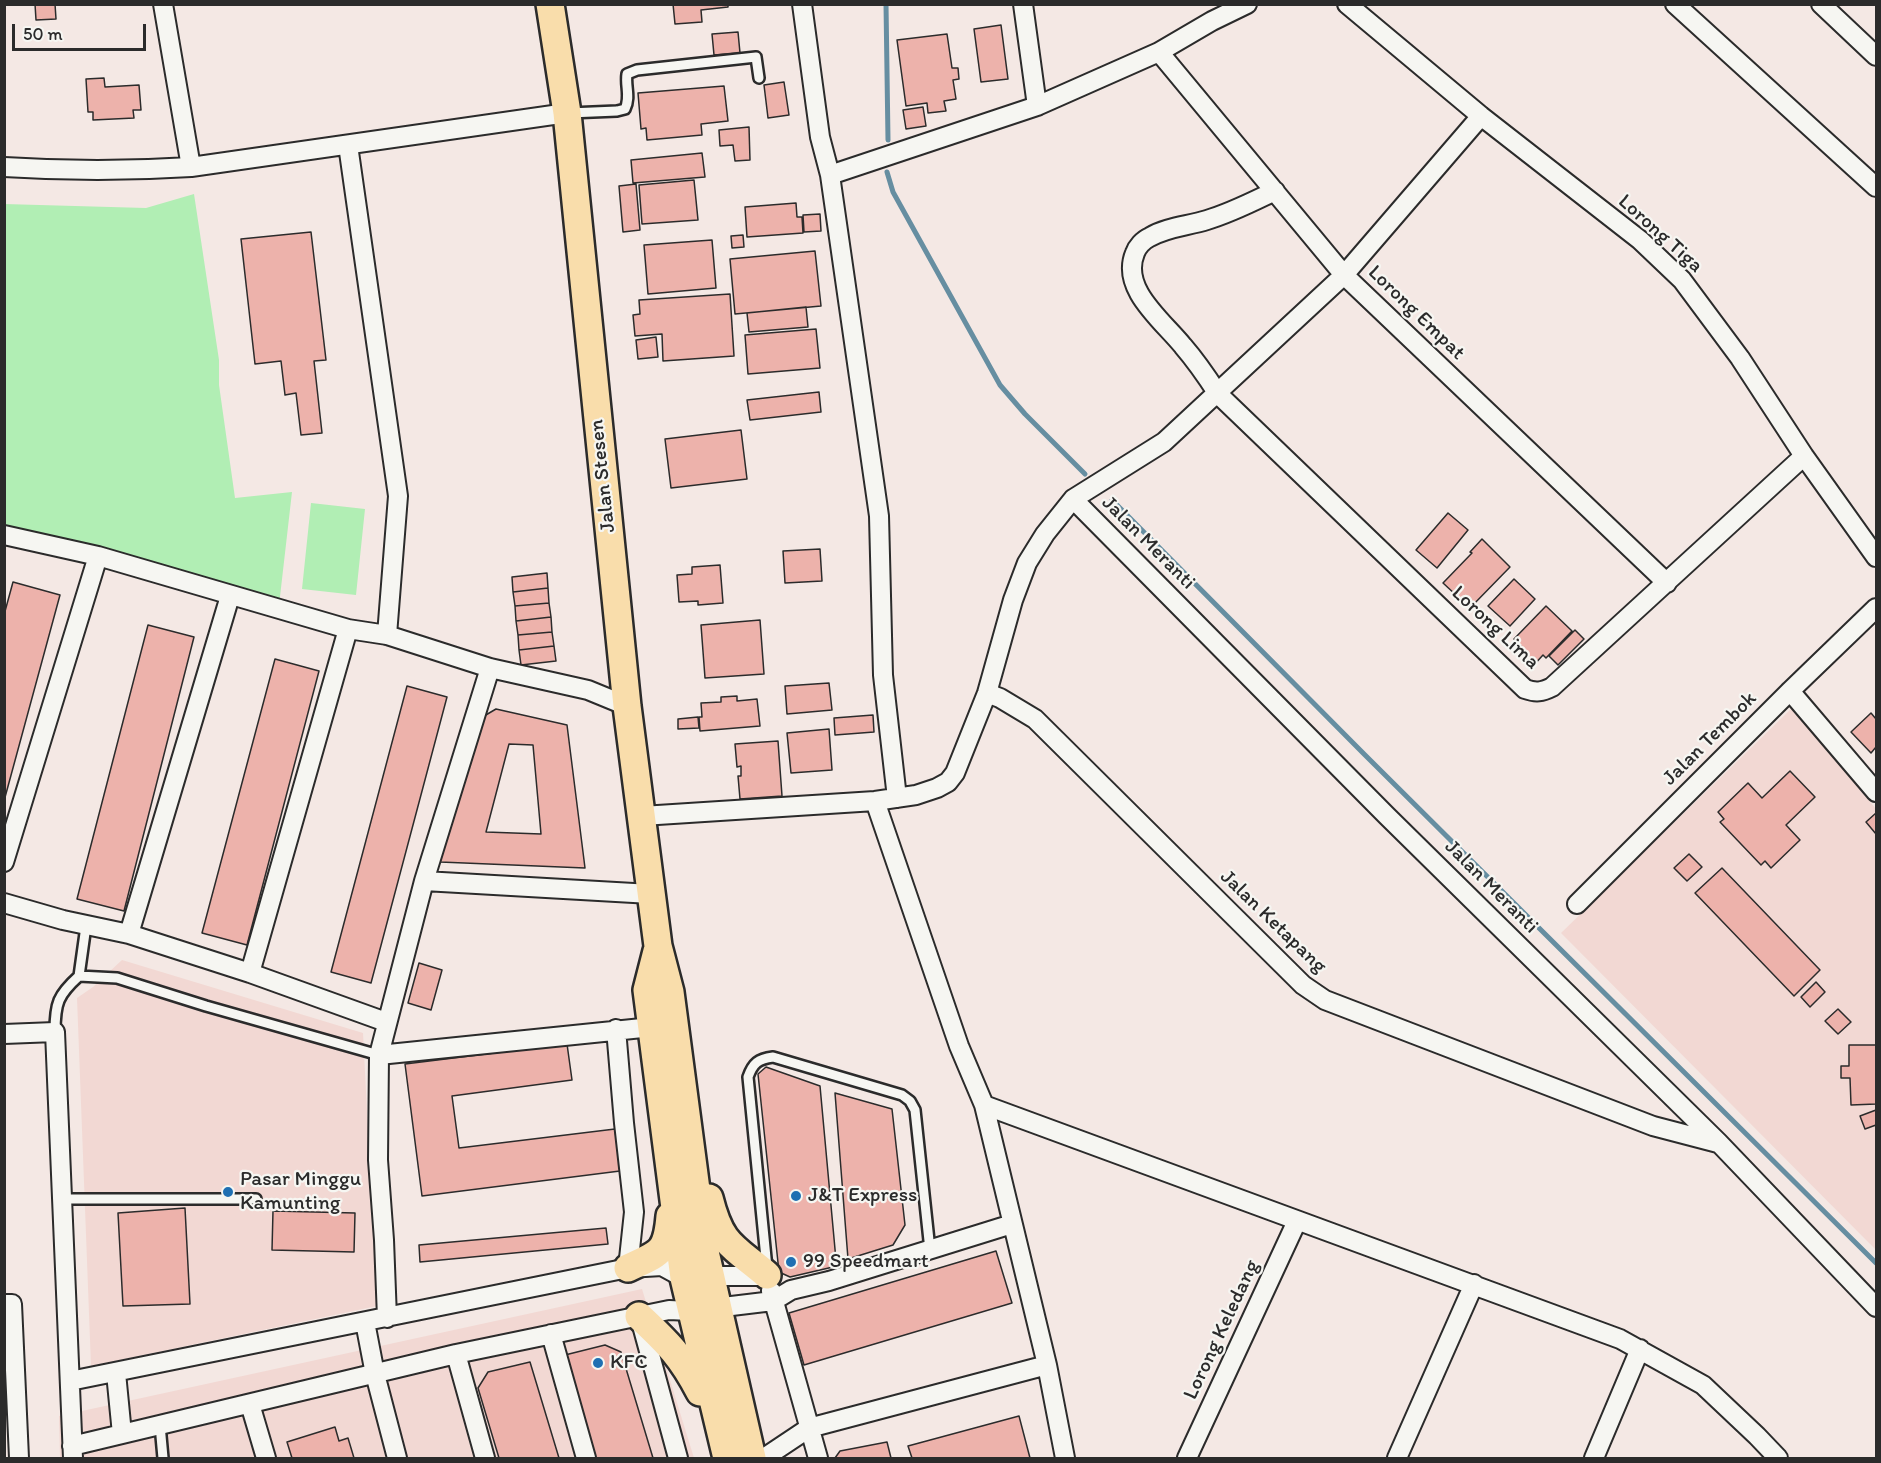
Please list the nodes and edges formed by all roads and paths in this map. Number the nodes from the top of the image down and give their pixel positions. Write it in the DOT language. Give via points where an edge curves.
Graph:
graph roads {
  1 [pos="164,4"];
  2 [pos="550,4"];
  3 [pos="802,4"];
  4 [pos="1023,4"];
  5 [pos="1247,4"];
  6 [pos="1347,4"];
  7 [pos="1675,4"];
  8 [pos="1821,4"];
  9 [pos="1210,13"];
  10 [pos="1159,52"];
  11 [pos="1876,56"];
  12 [pos="759,78"];
  13 [pos="1037,106"];
  14 [pos="567,113"];
  15 [pos="1481,116"];
  16 [pos="348,146"];
  17 [pos="4,166"];
  18 [pos="190,167"];
  19 [pos="830,175"];
  20 [pos="1876,187"];
  21 [pos="1275,191"];
  22 [pos="1344,275"];
  23 [pos="1218,394"];
  24 [pos="1804,456"];
  25 [pos="1073,499"];
  26 [pos="4,535"];
  27 [pos="98,556"];
  28 [pos="1876,557"];
  29 [pos="1667,583"];
  30 [pos="230,596"];
  31 [pos="1876,608"];
  32 [pos="348,629"];
  33 [pos="387,635"];
  34 [pos="490,668"];
  35 [pos="1790,691"];
  36 [pos="987,693"];
  37 [pos="627,706"];
  38 [pos="1876,792"];
  39 [pos="897,798"];
  40 [pos="875,801"];
  41 [pos="642,816"];
  42 [pos="4,862"];
  43 [pos="424,881"];
  44 [pos="651,894"];
  45 [pos="4,903"];
  46 [pos="1577,904"];
  47 [pos="86,926"];
  48 [pos="129,934"];
  49 [pos="657,946"];
  50 [pos="250,973"];
  51 [pos="79,976"];
  52 [pos="386,1022"];
  53 [pos="652,1027"];
  54 [pos="616,1029"];
  55 [pos="55,1032"];
  56 [pos="4,1034"];
  57 [pos="379,1055"];
  58 [pos="684,1092"];
  59 [pos="984,1105"];
  60 [pos="1719,1143"];
  61 [pos="672,1194"];
  62 [pos="256,1198"];
  63 [pos="62,1199"];
  64 [pos="1297,1221"];
  65 [pos="1012,1224"];
  66 [pos="930,1250"];
  67 [pos="628,1268"];
  68 [pos="767,1275"];
  69 [pos="711,1276"];
  70 [pos="684,1278"];
  71 [pos="1474,1284"];
  72 [pos="790,1290"];
  73 [pos="773,1301"];
  74 [pos="4,1304"];
  75 [pos="1876,1307"];
  76 [pos="718,1308"];
  77 [pos="690,1311"];
  78 [pos="639,1316"];
  79 [pos="387,1318"];
  80 [pos="365,1322"];
  81 [pos="551,1334"];
  82 [pos="1640,1349"];
  83 [pos="456,1354"];
  84 [pos="1047,1365"];
  85 [pos="116,1373"];
  86 [pos="375,1374"];
  87 [pos="70,1381"];
  88 [pos="250,1404"];
  89 [pos="160,1425"];
  90 [pos="808,1428"];
  91 [pos="122,1434"];
  92 [pos="73,1452"];
  93 [pos="19,1458"];
  94 [pos="163,1458"];
  95 [pos="266,1458"];
  96 [pos="397,1458"];
  97 [pos="485,1458"];
  98 [pos="586,1458"];
  99 [pos="678,1458"];
  100 [pos="725,1458"];
  101 [pos="752,1458"];
  102 [pos="764,1458"];
  103 [pos="818,1458"];
  104 [pos="1065,1458"];
  105 [pos="1188,1458"];
  106 [pos="1398,1458"];
  107 [pos="1594,1458"];
  108 [pos="1778,1458"];
  1 -- 18 [label="street"];
  2 -- 14 [label="main road, Jalan Stesen"];
  3 -- 19 [label="street" via="820,137"];
  4 -- 13 [label="street"];
  5 -- 9 [label="street"];
  6 -- 15 [label="street, Lorong Tiga"];
  7 -- 20 [label="street"];
  8 -- 11 [label="street"];
  9 -- 10 [label="street"];
  10 -- 13 [label="street"];
  10 -- 21 [label="street, Lorong Empat"];
  12 -- 14 [label="lane" via="756,57 637,70 627,74 625,109"];
  13 -- 19 [label="street"];
  14 -- 16 [label="street"];
  14 -- 37 [label="main road, Jalan Stesen"];
  15 -- 22 [label="street"];
  15 -- 24 [label="street, Lorong Tiga" via="1640,240 1682,280 1740,358"];
  16 -- 18 [label="street"];
  16 -- 33 [label="street" via="398,496"];
  17 -- 18 [label="street" via="132,171"];
  19 -- 39 [label="street" via="879,516 883,675"];
  21 -- 22 [label="street, Lorong Empat"];
  21 -- 23 [label="street, Lorong Lima" via="1227,213 1147,238 1131,262 1140,295"];
  22 -- 23 [label="street"];
  22 -- 29 [label="street, Lorong Empat"];
  23 -- 25 [label="street" via="1164,442"];
  23 -- 29 [label="street, Lorong Lima" via="1525,689 1542,692 1552,687"];
  24 -- 28 [label="street, Lorong Tiga"];
  24 -- 29 [label="street, Lorong Lima"];
  25 -- 36 [label="street" via="1027,563"];
  25 -- 60 [label="street, Jalan Meranti"];
  26 -- 27 [label="street"];
  27 -- 30 [label="street"];
  27 -- 42 [label="street"];
  30 -- 32 [label="street"];
  30 -- 48 [label="street"];
  31 -- 35 [label="street, Jalan Tembok"];
  32 -- 33 [label="street"];
  32 -- 50 [label="street"];
  33 -- 34 [label="street"];
  34 -- 37 [label="street" via="588,690"];
  34 -- 43 [label="street"];
  35 -- 38 [label="street"];
  35 -- 46 [label="street, Jalan Tembok"];
  36 -- 39 [label="street" via="948,782"];
  36 -- 60 [label="street, Jalan Ketapang" via="1035,718 1303,985 1325,1000 1653,1126"];
  37 -- 41 [label="main road, Jalan Stesen"];
  39 -- 40 [label="street"];
  40 -- 41 [label="street"];
  40 -- 59 [label="street" via="959,1046"];
  41 -- 44 [label="main road, Jalan Stesen"];
  43 -- 44 [label="street"];
  43 -- 52 [label="street"];
  44 -- 49 [label="main road, Jalan Stesen"];
  45 -- 47 [label="street"];
  47 -- 48 [label="street"];
  47 -- 51 [label="lane"];
  48 -- 50 [label="street"];
  49 -- 53 [label="main road" via="647,990"];
  49 -- 58 [label="main road" via="670,992"];
  50 -- 52 [label="street"];
  51 -- 55 [label="lane" via="63,990 55,1008"];
  51 -- 57 [label="lane" via="117,978"];
  52 -- 57 [label="street"];
  53 -- 54 [label="street"];
  53 -- 61 [label="main road"];
  54 -- 57 [label="street"];
  54 -- 67 [label="street" via="634,1212"];
  55 -- 56 [label="street"];
  55 -- 63 [label="street"];
  57 -- 79 [label="street" via="378,1160"];
  58 -- 68 [label="main road" via="721,1234"];
  58 -- 69 [label="main road" via="703,1243"];
  59 -- 64 [label="street"];
  59 -- 65 [label="street"];
  60 -- 75 [label="street, Jalan Meranti"];
  61 -- 67 [label="main road" via="665,1245 657,1254"];
  61 -- 70 [label="main road"];
  62 -- 63 [label="lane"];
  63 -- 87 [label="street"];
  64 -- 71 [label="street"];
  64 -- 105 [label="street, Lorong Keledang"];
  65 -- 66 [label="street"];
  65 -- 84 [label="street"];
  66 -- 68 [label="lane" via="915,1110 910,1101 902,1095 773,1057 752,1065 748,1077"];
  66 -- 72 [label="street"];
  67 -- 70 [label="street" via="662,1266"];
  67 -- 79 [label="street"];
  68 -- 69 [label="street"];
  68 -- 72 [label="street"];
  68 -- 73 [label="street"];
  69 -- 70 [label="street"];
  69 -- 76 [label="main road"];
  70 -- 77 [label="main road"];
  71 -- 82 [label="street"];
  71 -- 106 [label="street"];
  72 -- 73 [label="street"];
  73 -- 76 [label="street"];
  73 -- 90 [label="street"];
  74 -- 93 [label="street" via="12,1304"];
  76 -- 77 [label="street"];
  76 -- 101 [label="main road"];
  77 -- 78 [label="street" via="669,1310"];
  77 -- 100 [label="main road"];
  78 -- 81 [label="street"];
  78 -- 99 [label="street"];
  78 -- 100 [label="main road" via="684,1361 700,1391"];
  79 -- 80 [label="street"];
  80 -- 85 [label="street"];
  80 -- 86 [label="street"];
  81 -- 83 [label="street"];
  81 -- 98 [label="street"];
  82 -- 107 [label="street"];
  82 -- 108 [label="street" via="1703,1385"];
  83 -- 86 [label="street"];
  83 -- 97 [label="street"];
  84 -- 90 [label="street"];
  84 -- 104 [label="street"];
  85 -- 87 [label="street"];
  85 -- 91 [label="street"];
  86 -- 88 [label="street"];
  86 -- 96 [label="street"];
  87 -- 92 [label="street"];
  88 -- 89 [label="street"];
  88 -- 95 [label="street"];
  89 -- 91 [label="street"];
  89 -- 94 [label="lane"];
  90 -- 102 [label="street"];
  90 -- 103 [label="street"];
  91 -- 92 [label="street"];
}
